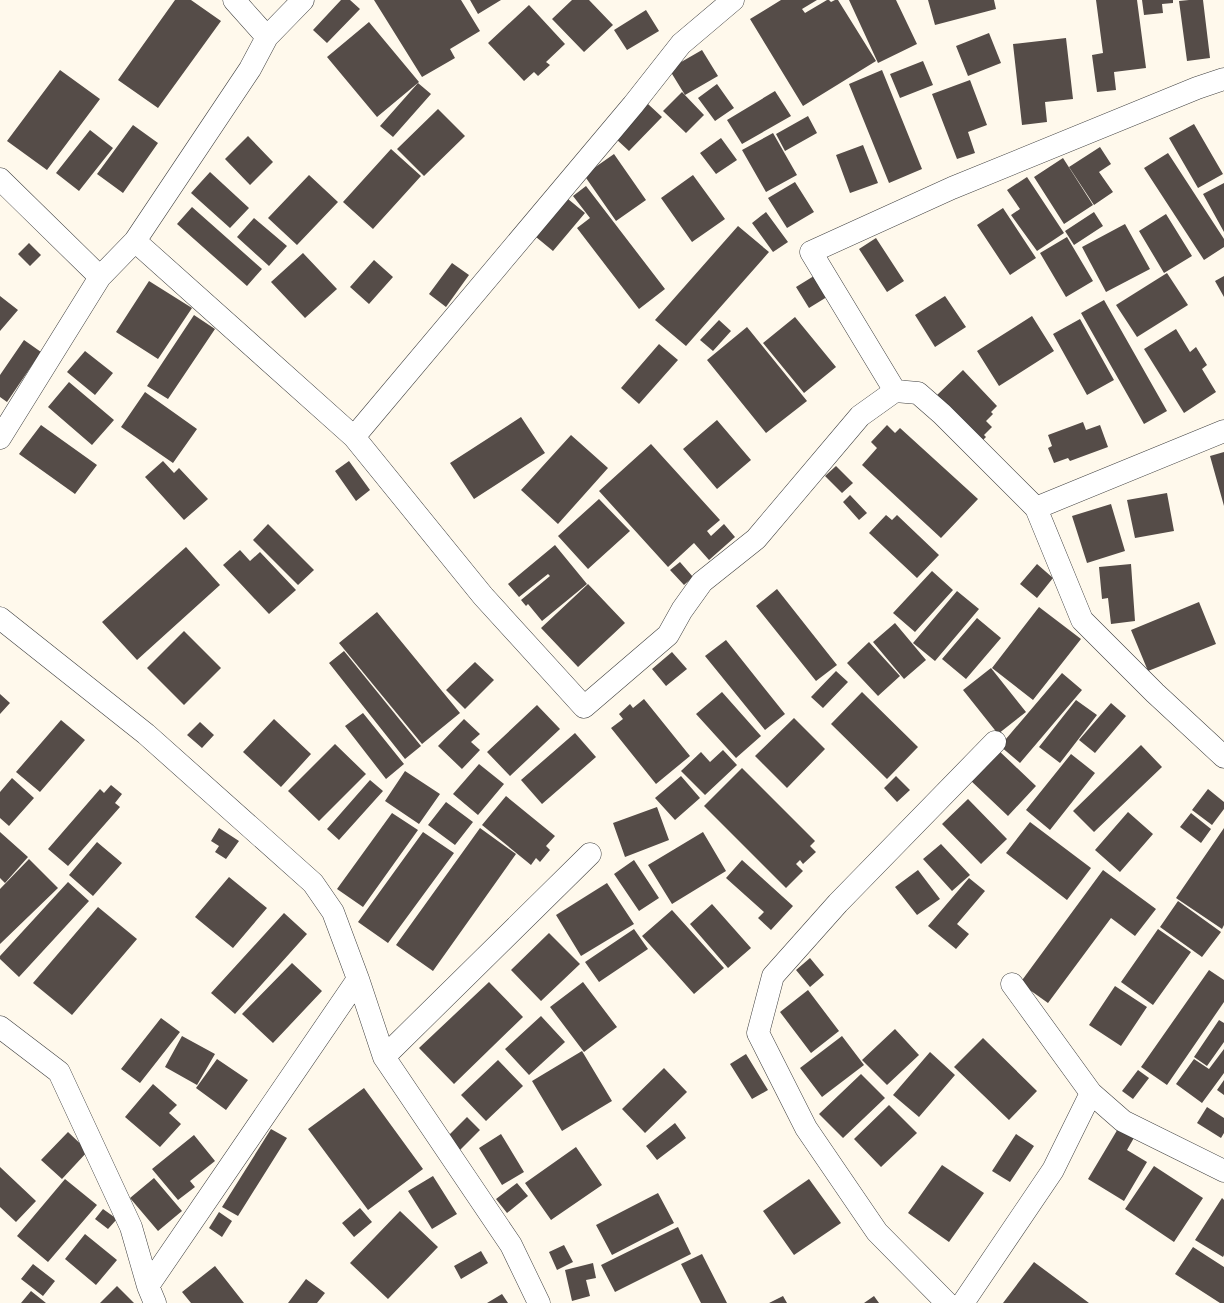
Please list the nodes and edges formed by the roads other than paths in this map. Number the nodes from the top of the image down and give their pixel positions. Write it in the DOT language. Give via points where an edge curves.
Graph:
graph roads {
  1 [pos="234,0"];
  2 [pos="302,0"];
  3 [pos="733,0"];
  4 [pos="267,37"];
  5 [pos="1224,80"];
  6 [pos="0,179"];
  7 [pos="135,241"];
  8 [pos="100,277"];
  9 [pos="895,391"];
  10 [pos="1224,431"];
  11 [pos="354,437"];
  12 [pos="0,438"];
  13 [pos="1036,508"];
  14 [pos="0,618"];
  15 [pos="995,742"];
  16 [pos="1224,757"];
  17 [pos="590,854"];
  18 [pos="358,979"];
  19 [pos="1012,984"];
  20 [pos="0,1027"];
  21 [pos="384,1057"];
  22 [pos="1091,1093"];
  23 [pos="1224,1172"];
  24 [pos="151,1295"];
  25 [pos="539,1303"];
  26 [pos="947,1303"];
  27 [pos="963,1303"];
  1 -- 4 [label="street"];
  2 -- 4 [label="street"];
  3 -- 11 [label="street" via="681,44 633,105"];
  4 -- 7 [label="street" via="250,70"];
  5 -- 9 [label="street" via="1197,88 952,188 811,252"];
  6 -- 8 [label="street"];
  7 -- 8 [label="street"];
  7 -- 11 [label="street"];
  8 -- 12 [label="street"];
  9 -- 11 [label="street" via="860,416 756,539 702,582 668,635 584,707 483,596"];
  9 -- 13 [label="street" via="918,393"];
  10 -- 13 [label="street"];
  13 -- 16 [label="street" via="1082,620"];
  14 -- 18 [label="street" via="146,734 313,883 333,912"];
  15 -- 26 [label="street" via="838,903 773,976 758,1033 806,1128 877,1232"];
  17 -- 21 [label="street"];
  18 -- 21 [label="street"];
  18 -- 24 [label="street"];
  19 -- 22 [label="street"];
  20 -- 24 [label="street" via="59,1072 131,1227"];
  21 -- 25 [label="street" via="512,1245"];
  22 -- 23 [label="street" via="1123,1121"];
  22 -- 27 [label="street" via="1053,1170"];
}
